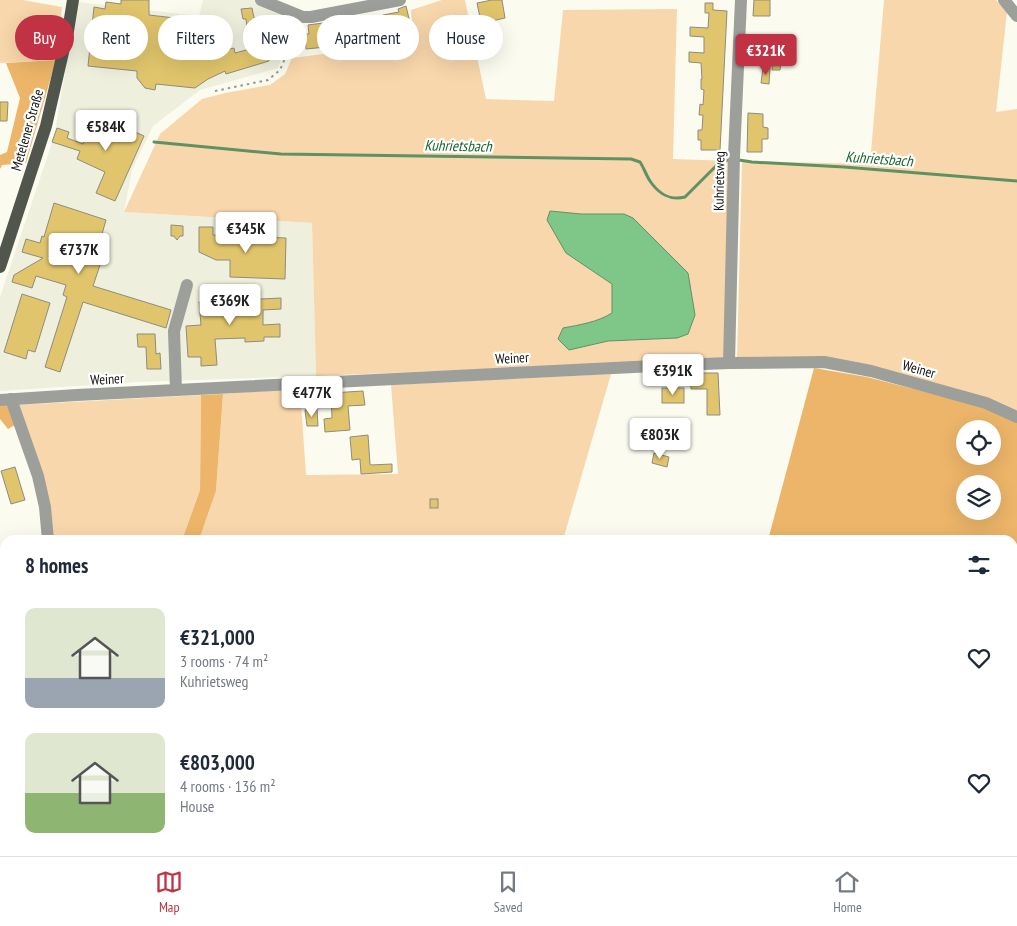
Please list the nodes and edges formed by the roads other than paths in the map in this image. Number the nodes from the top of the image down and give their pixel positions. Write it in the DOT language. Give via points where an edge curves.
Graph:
graph roads {
  1 [pos="73,0"];
  2 [pos="261,0"];
  3 [pos="400,0"];
  4 [pos="741,0"];
  5 [pos="1004,0"];
  6 [pos="1017,16"];
  7 [pos="0,267"];
  8 [pos="187,286"];
  9 [pos="730,363"];
  10 [pos="176,390"];
  11 [pos="5,400"];
  12 [pos="1017,417"];
  13 [pos="48,535"];
  1 -- 7 [label="main road, Metelener Straße" via="46,126"];
  2 -- 3 [label="street" via="303,17"];
  4 -- 9 [label="street, Kuhrietsweg"];
  5 -- 6 [label="street"];
  8 -- 10 [label="street" via="174,331"];
  9 -- 10 [label="street, Weiner"];
  9 -- 12 [label="street, Weiner" via="824,362 871,371 986,403"];
  10 -- 11 [label="street, Weiner"];
  11 -- 13 [label="street" via="38,476 46,507"];
}
